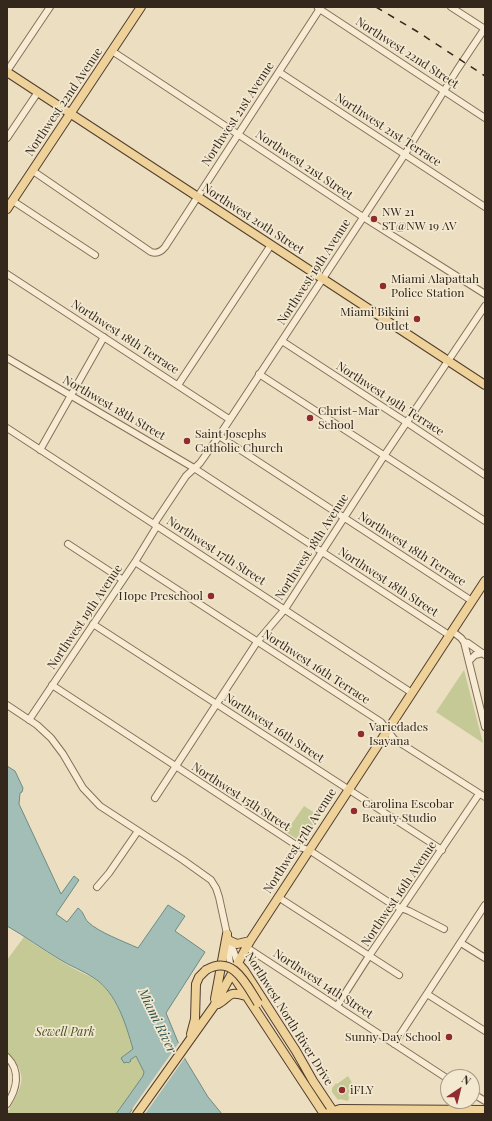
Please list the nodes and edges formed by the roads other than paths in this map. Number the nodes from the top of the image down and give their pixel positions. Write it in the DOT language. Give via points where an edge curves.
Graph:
graph roads {
  1 [pos="50,7"];
  2 [pos="141,7"];
  3 [pos="451,7"];
  4 [pos="319,8"];
  5 [pos="485,29"];
  6 [pos="112,51"];
  7 [pos="7,71"];
  8 [pos="279,72"];
  9 [pos="444,91"];
  10 [pos="38,92"];
  11 [pos="71,114"];
  12 [pos="485,118"];
  13 [pos="238,134"];
  14 [pos="7,138"];
  15 [pos="405,154"];
  16 [pos="32,171"];
  17 [pos="198,197"];
  18 [pos="12,201"];
  19 [pos="485,207"];
  20 [pos="7,209"];
  21 [pos="363,217"];
  22 [pos="271,245"];
  23 [pos="95,255"];
  24 [pos="7,274"];
  25 [pos="322,279"];
  26 [pos="485,294"];
  27 [pos="485,306"];
  28 [pos="104,337"];
  29 [pos="282,341"];
  30 [pos="7,358"];
  31 [pos="448,361"];
  32 [pos="259,374"];
  33 [pos="178,385"];
  34 [pos="485,385"];
  35 [pos="71,396"];
  36 [pos="229,420"];
  37 [pos="406,422"];
  38 [pos="7,428"];
  39 [pos="219,436"];
  40 [pos="40,450"];
  41 [pos="384,456"];
  42 [pos="194,468"];
  43 [pos="485,475"];
  44 [pos="343,518"];
  45 [pos="485,521"];
  46 [pos="156,525"];
  47 [pos="68,544"];
  48 [pos="322,552"];
  49 [pos="135,562"];
  50 [pos="123,580"];
  51 [pos="485,581"];
  52 [pos="472,601"];
  53 [pos="285,609"];
  54 [pos="93,624"];
  55 [pos="451,633"];
  56 [pos="257,642"];
  57 [pos="464,642"];
  58 [pos="484,654"];
  59 [pos="469,661"];
  60 [pos="52,685"];
  61 [pos="412,693"];
  62 [pos="217,704"];
  63 [pos="7,705"];
  64 [pos="29,720"];
  65 [pos="485,727"];
  66 [pos="387,731"];
  67 [pos="175,767"];
  68 [pos="348,789"];
  69 [pos="483,795"];
  70 [pos="155,798"];
  71 [pos="138,831"];
  72 [pos="309,850"];
  73 [pos="442,850"];
  74 [pos="97,888"];
  75 [pos="278,897"];
  76 [pos="485,905"];
  77 [pos="402,908"];
  78 [pos="444,929"];
  79 [pos="227,937"];
  80 [pos="460,943"];
  81 [pos="248,944"];
  82 [pos="369,956"];
  83 [pos="485,958"];
  84 [pos="238,963"];
  85 [pos="232,974"];
  86 [pos="400,975"];
  87 [pos="427,994"];
  88 [pos="246,996"];
  89 [pos="214,1006"];
  90 [pos="337,1006"];
  91 [pos="485,1031"];
  92 [pos="188,1041"];
  93 [pos="394,1044"];
  94 [pos="7,1057"];
  95 [pos="440,1074"];
  96 [pos="313,1081"];
  97 [pos="7,1104"];
  98 [pos="456,1110"];
  99 [pos="485,1110"];
  100 [pos="138,1113"];
  101 [pos="329,1113"];
  1 -- 7 [label="street"];
  2 -- 6 [label="main road, Northwest 22nd Avenue"];
  3 -- 5 [label="street"];
  4 -- 8 [label="street, Northwest 21st Avenue"];
  4 -- 9 [label="street, Northwest 22nd Street"];
  5 -- 9 [label="street, Northwest 19th Avenue"];
  6 -- 11 [label="main road, Northwest 22nd Avenue"];
  6 -- 13 [label="street, Northwest 21st Street"];
  7 -- 10 [label="main road, Northwest 20th Street"];
  8 -- 13 [label="street, Northwest 21st Avenue"];
  8 -- 15 [label="street, Northwest 21st Terrace"];
  9 -- 12 [label="street, Northwest 22nd Street"];
  9 -- 15 [label="street, Northwest 19th Avenue"];
  10 -- 11 [label="main road, Northwest 20th Street"];
  10 -- 14 [label="street"];
  11 -- 16 [label="main road, Northwest 22nd Avenue"];
  11 -- 17 [label="main road, Northwest 20th Street"];
  13 -- 17 [label="street, Northwest 21st Avenue"];
  13 -- 21 [label="street, Northwest 21st Street"];
  15 -- 19 [label="street, Northwest 21st Terrace"];
  15 -- 21 [label="street, Northwest 19th Avenue"];
  16 -- 17 [label="street, Northwest 21st Avenue" via="154,253 165,247"];
  16 -- 18 [label="main road, Northwest 22nd Avenue"];
  17 -- 22 [label="main road, Northwest 20th Street"];
  18 -- 20 [label="main road, Northwest 22nd Avenue"];
  18 -- 23 [label="street"];
  21 -- 25 [label="street, Northwest 19th Avenue"];
  21 -- 26 [label="street, Northwest 21st Street"];
  22 -- 25 [label="main road, Northwest 20th Street"];
  22 -- 33 [label="street"];
  24 -- 28 [label="street, Northwest 18th Terrace"];
  25 -- 29 [label="street, Northwest 19th Avenue"];
  25 -- 31 [label="main road, Northwest 20th Street"];
  27 -- 31 [label="street, Northwest 18th Avenue"];
  28 -- 33 [label="street, Northwest 18th Terrace"];
  28 -- 35 [label="street"];
  29 -- 32 [label="street, Northwest 19th Avenue"];
  29 -- 37 [label="street, Northwest 19th Terrace"];
  30 -- 35 [label="street, Northwest 18th Street"];
  31 -- 34 [label="main road, Northwest 20th Street"];
  31 -- 37 [label="street, Northwest 18th Avenue"];
  32 -- 36 [label="street, Northwest 19th Avenue"];
  32 -- 41 [label="street"];
  33 -- 36 [label="street, Northwest 18th Terrace"];
  35 -- 40 [label="street"];
  35 -- 42 [label="street, Northwest 18th Street"];
  36 -- 39 [label="street, Northwest 19th Avenue"];
  37 -- 41 [label="street, Northwest 18th Avenue"];
  37 -- 43 [label="street, Northwest 19th Terrace"];
  38 -- 40 [label="street, Northwest 17th Street"];
  39 -- 42 [label="street, Northwest 19th Avenue" via="200,464"];
  39 -- 44 [label="street, Northwest 18th Terrace"];
  40 -- 46 [label="street, Northwest 17th Street"];
  41 -- 44 [label="street, Northwest 18th Avenue"];
  41 -- 45 [label="street"];
  42 -- 46 [label="street, Northwest 19th Avenue" via="186,476"];
  42 -- 48 [label="street, Northwest 18th Street"];
  44 -- 48 [label="street, Northwest 18th Avenue"];
  44 -- 52 [label="street, Northwest 18th Terrace"];
  46 -- 49 [label="street, Northwest 19th Avenue"];
  46 -- 53 [label="street, Northwest 17th Street"];
  47 -- 50 [label="street"];
  48 -- 53 [label="street, Northwest 18th Avenue"];
  48 -- 55 [label="street, Northwest 18th Street"];
  49 -- 50 [label="street, Northwest 19th Avenue"];
  49 -- 56 [label="street, Northwest 16th Terrace"];
  50 -- 54 [label="street, Northwest 19th Avenue"];
  51 -- 52 [label="main road, Northwest 17th Avenue"];
  52 -- 55 [label="main road, Northwest 17th Avenue"];
  53 -- 56 [label="street, Northwest 18th Avenue"];
  53 -- 61 [label="street, Northwest 17th Street"];
  54 -- 60 [label="street, Northwest 19th Avenue"];
  54 -- 62 [label="street, Northwest 16th Street"];
  55 -- 57 [label="street, Northwest 18th Street"];
  55 -- 61 [label="main road, Northwest 17th Avenue"];
  56 -- 62 [label="street, Northwest 18th Avenue"];
  56 -- 66 [label="street, Northwest 16th Terrace" via="380,722"];
  57 -- 58 [label="street"];
  57 -- 59 [label="street"];
  58 -- 59 [label="street" via="475,655"];
  59 -- 65 [label="street"];
  60 -- 64 [label="street, Northwest 19th Avenue"];
  60 -- 67 [label="street, Northwest 15th Street"];
  61 -- 66 [label="main road, Northwest 17th Avenue"];
  62 -- 67 [label="street, Northwest 18th Avenue"];
  62 -- 68 [label="street, Northwest 16th Street"];
  63 -- 64 [label="street, Northwest North River Drive"];
  64 -- 71 [label="street, Northwest North River Drive" via="56,744 92,799"];
  66 -- 68 [label="main road, Northwest 17th Avenue"];
  66 -- 69 [label="street, Northwest 16th Terrace" via="394,739"];
  67 -- 70 [label="street, Northwest 18th Avenue"];
  67 -- 72 [label="street, Northwest 15th Street" via="299,847"];
  68 -- 72 [label="main road, Northwest 17th Avenue"];
  68 -- 73 [label="street, Northwest 16th Street"];
  69 -- 73 [label="street, Northwest 16th Avenue"];
  71 -- 74 [label="street"];
  71 -- 79 [label="street, Northwest North River Drive" via="202,873 214,884 222,907"];
  72 -- 75 [label="main road, Northwest 17th Avenue"];
  72 -- 77 [label="street, Northwest 15th Street" via="393,905"];
  73 -- 77 [label="street, Northwest 16th Avenue"];
  75 -- 81 [label="main road, Northwest 17th Avenue"];
  75 -- 82 [label="street"];
  76 -- 80 [label="street"];
  77 -- 78 [label="street, Northwest 15th Street"];
  77 -- 82 [label="street, Northwest 16th Avenue"];
  79 -- 81 [label="main road" via="237,944"];
  79 -- 84 [label="street, Northwest North River Drive"];
  79 -- 85 [label="street, Northwest North River Drive"];
  79 -- 89 [label="main road"];
  80 -- 83 [label="street"];
  80 -- 87 [label="street"];
  81 -- 84 [label="main road, Northwest 17th Avenue"];
  81 -- 90 [label="street, Northwest 14th Street"];
  82 -- 86 [label="street"];
  82 -- 90 [label="street, Northwest 16th Avenue"];
  84 -- 85 [label="main road, Northwest 17th Avenue"];
  84 -- 96 [label="main road, Northwest North River Drive"];
  85 -- 88 [label="main road, Northwest North River Drive"];
  85 -- 89 [label="main road, Northwest 17th Avenue"];
  87 -- 91 [label="street"];
  87 -- 93 [label="street"];
  88 -- 89 [label="main road" via="231,994"];
  88 -- 101 [label="main road, Northwest North River Drive"];
  89 -- 92 [label="main road, Northwest 17th Avenue"];
  90 -- 93 [label="street, Northwest 14th Street"];
  92 -- 96 [label="main road, bridge" via="195,1019 196,984 206,970 226,966 239,974"];
  92 -- 100 [label="main road, Northwest 17th Avenue"];
  93 -- 95 [label="street, Northwest 14th Street"];
  94 -- 97 [label="street" via="14,1067 17,1080"];
  96 -- 101 [label="main road, Northwest North River Drive"];
  98 -- 99 [label="main road"];
  98 -- 101 [label="main road" via="340,1109"];
}
